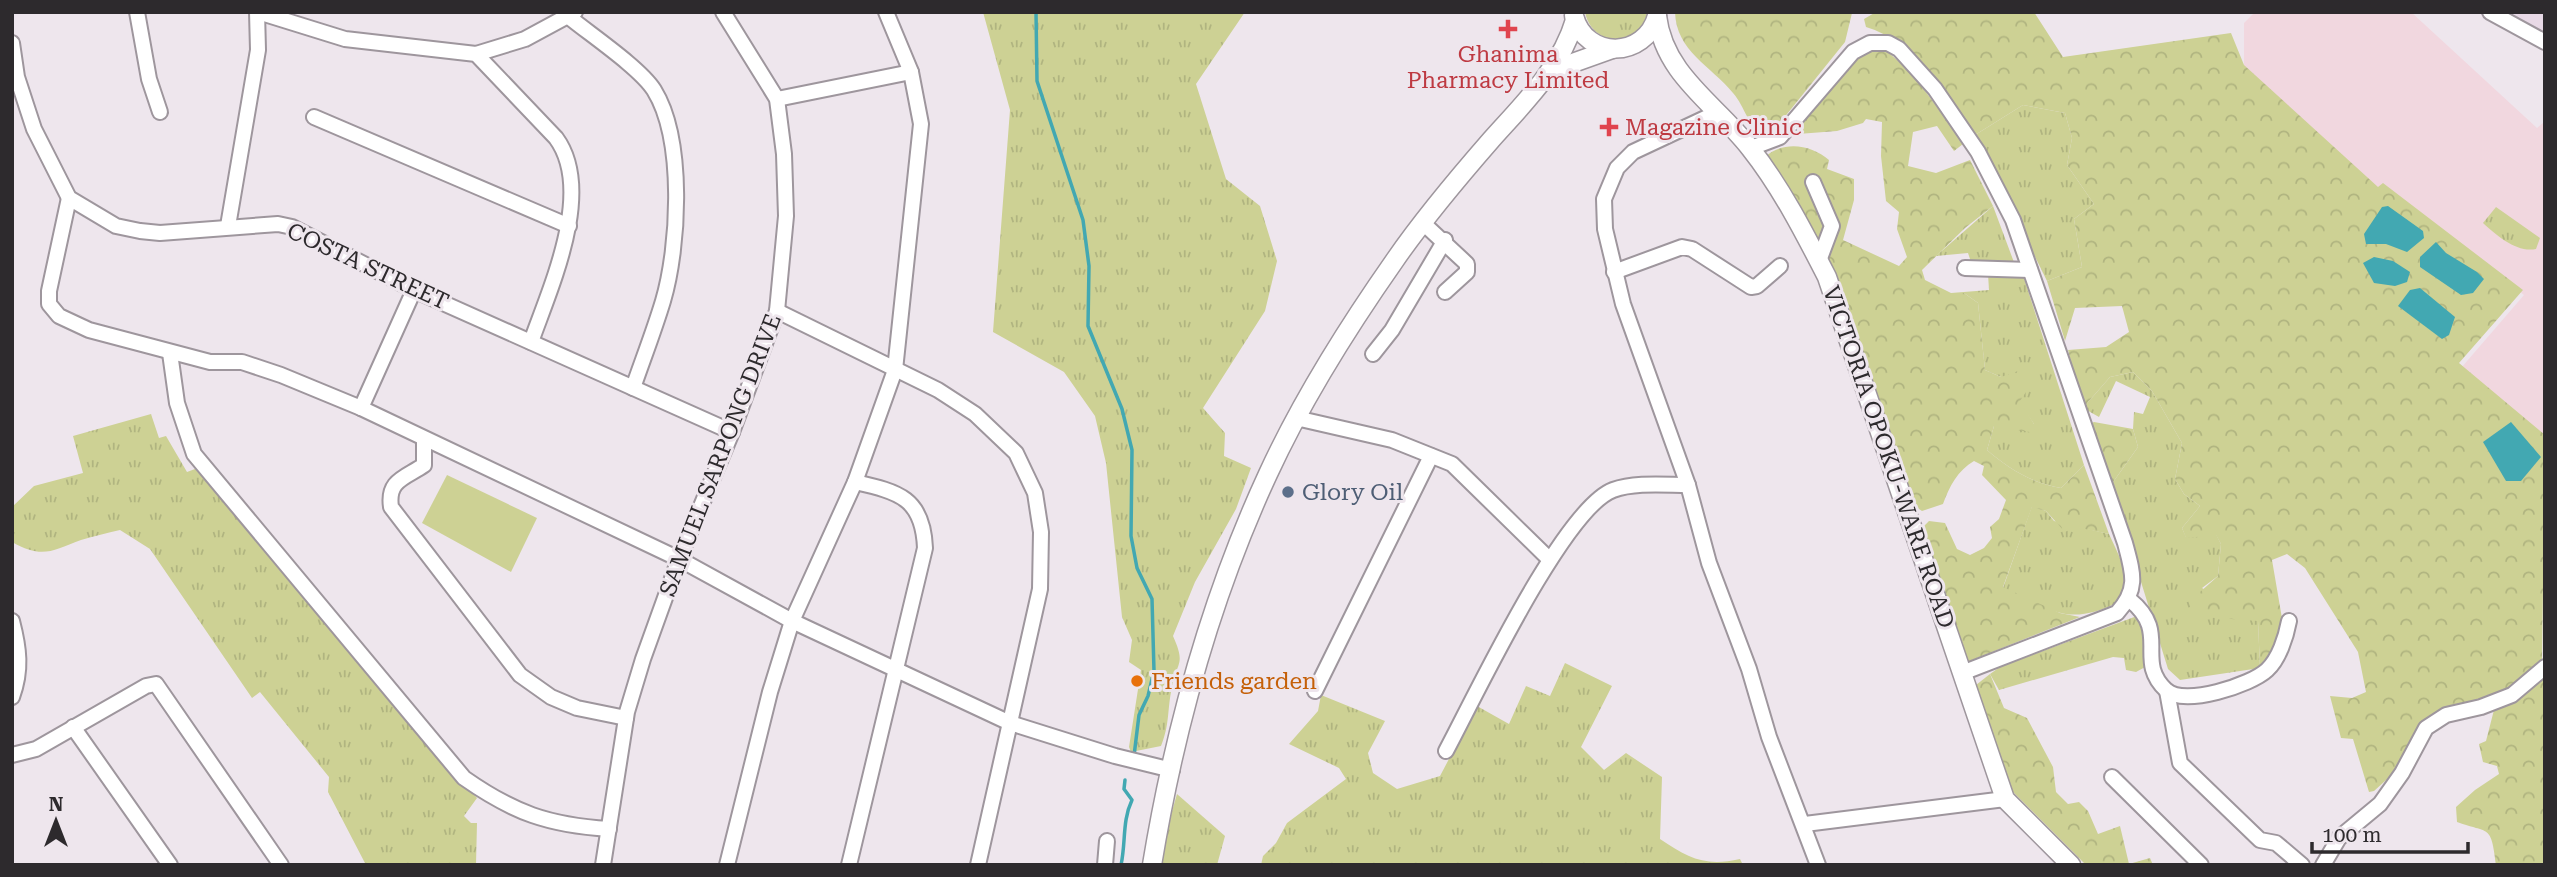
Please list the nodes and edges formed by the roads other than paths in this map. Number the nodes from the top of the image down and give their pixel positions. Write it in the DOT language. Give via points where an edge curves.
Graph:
graph roads {
  1 [pos="137,12"];
  2 [pos="257,12"];
  3 [pos="723,12"];
  4 [pos="886,12"];
  5 [pos="2490,12"];
  6 [pos="1657,14"];
  7 [pos="572,15"];
  8 [pos="1574,16"];
  9 [pos="2545,42"];
  10 [pos="12,43"];
  11 [pos="1618,49"];
  12 [pos="476,54"];
  13 [pos="1673,65"];
  14 [pos="911,72"];
  15 [pos="1541,82"];
  16 [pos="776,99"];
  17 [pos="160,112"];
  18 [pos="1716,113"];
  19 [pos="314,117"];
  20 [pos="1751,148"];
  21 [pos="1813,181"];
  22 [pos="69,198"];
  23 [pos="1422,222"];
  24 [pos="228,226"];
  25 [pos="569,226"];
  26 [pos="1445,240"];
  27 [pos="1819,261"];
  28 [pos="1780,266"];
  29 [pos="1965,268"];
  30 [pos="2030,271"];
  31 [pos="1614,272"];
  32 [pos="415,289"];
  33 [pos="1445,292"];
  34 [pos="777,311"];
  35 [pos="531,342"];
  36 [pos="170,352"];
  37 [pos="1373,354"];
  38 [pos="895,370"];
  39 [pos="633,388"];
  40 [pos="361,408"];
  41 [pos="1296,418"];
  42 [pos="732,432"];
  43 [pos="424,440"];
  44 [pos="1431,456"];
  45 [pos="855,482"];
  46 [pos="1688,485"];
  47 [pos="1549,558"];
  48 [pos="679,559"];
  49 [pos="2130,600"];
  50 [pos="12,621"];
  51 [pos="792,621"];
  52 [pos="2289,621"];
  53 [pos="2545,667"];
  54 [pos="897,669"];
  55 [pos="1962,673"];
  56 [pos="1315,691"];
  57 [pos="2167,691"];
  58 [pos="12,696"];
  59 [pos="626,718"];
  60 [pos="1010,723"];
  61 [pos="73,727"];
  62 [pos="1446,751"];
  63 [pos="12,755"];
  64 [pos="1172,770"];
  65 [pos="2112,777"];
  66 [pos="2006,799"];
  67 [pos="1805,824"];
  68 [pos="609,829"];
  69 [pos="1107,841"];
  70 [pos="170,865"];
  71 [pos="281,865"];
  72 [pos="603,865"];
  73 [pos="727,865"];
  74 [pos="849,865"];
  75 [pos="978,865"];
  76 [pos="1105,865"];
  77 [pos="1152,865"];
  78 [pos="1818,865"];
  79 [pos="2071,865"];
  80 [pos="2201,865"];
  81 [pos="2302,865"];
  82 [pos="2323,865"];
  1 -- 17 [label="street"];
  2 -- 12 [label="street" via="345,39"];
  2 -- 24 [label="street" via="258,50"];
  3 -- 16 [label="street, SAMUEL SARPONG DRIVE"];
  4 -- 14 [label="street"];
  5 -- 9 [label="street"];
  6 -- 11 [label="main road" via="1648,34"];
  6 -- 13 [label="main road" via="1662,44"];
  7 -- 12 [label="street" via="525,39"];
  7 -- 39 [label="street" via="653,88 668,125 674,167 670,262 664,299"];
  8 -- 11 [label="main road" via="1592,42"];
  8 -- 15 [label="main road" via="1563,50"];
  10 -- 22 [label="street" via="17,77 34,129"];
  11 -- 13 [label="main road" via="1651,54"];
  11 -- 15 [label="main road" via="1570,65"];
  12 -- 25 [label="street" via="562,149 571,187"];
  13 -- 18 [label="main road, VICTORIA OPOKU-WARE ROAD"];
  14 -- 16 [label="street"];
  14 -- 38 [label="street" via="921,124"];
  15 -- 23 [label="main road"];
  16 -- 34 [label="street, SAMUEL SARPONG DRIVE" via="786,216"];
  18 -- 20 [label="main road, VICTORIA OPOKU-WARE ROAD"];
  18 -- 31 [label="street" via="1633,152 1618,168 1604,199"];
  19 -- 25 [label="street"];
  20 -- 27 [label="main road, VICTORIA OPOKU-WARE ROAD"];
  20 -- 30 [label="street" via="1780,137 1853,52 1870,43 1888,43 1935,89 1978,152 2012,220"];
  21 -- 27 [label="street" via="1832,226"];
  22 -- 24 [label="street, COSTA STREET" via="116,226 140,231"];
  22 -- 36 [label="street" via="49,304 58,316 89,330"];
  23 -- 26 [label="street"];
  23 -- 41 [label="main road"];
  24 -- 32 [label="street, COSTA STREET" via="292,227"];
  25 -- 35 [label="street"];
  26 -- 33 [label="street" via="1467,264 1467,272"];
  26 -- 37 [label="street"];
  27 -- 55 [label="main road, VICTORIA OPOKU-WARE ROAD"];
  28 -- 31 [label="street" via="1751,288 1682,247"];
  29 -- 30 [label="street"];
  30 -- 49 [label="street" via="2125,543 2132,570"];
  31 -- 46 [label="street"];
  32 -- 35 [label="street, COSTA STREET"];
  32 -- 40 [label="street"];
  34 -- 38 [label="street"];
  34 -- 42 [label="street, SAMUEL SARPONG DRIVE"];
  35 -- 39 [label="street, COSTA STREET"];
  36 -- 40 [label="street" via="210,362 242,362"];
  36 -- 68 [label="street" via="177,403 194,454 464,778 491,797 540,820"];
  38 -- 45 [label="street"];
  38 -- 60 [label="street" via="975,414 1016,453 1035,493 1041,532 1040,589"];
  39 -- 42 [label="street, COSTA STREET"];
  40 -- 43 [label="street"];
  41 -- 44 [label="street" via="1392,440"];
  41 -- 64 [label="main road" via="1244,528 1182,719"];
  42 -- 48 [label="street, SAMUEL SARPONG DRIVE"];
  43 -- 48 [label="street"];
  43 -- 59 [label="street" via="424,465 396,480 391,488 391,508 520,675 551,697 577,708"];
  44 -- 47 [label="street" via="1452,464"];
  44 -- 56 [label="street"];
  45 -- 51 [label="street"];
  45 -- 54 [label="street" via="904,498 918,511 924,528 925,548"];
  46 -- 47 [label="street" via="1612,491 1594,503"];
  46 -- 67 [label="street" via="1709,563 1769,737"];
  47 -- 62 [label="street"];
  48 -- 51 [label="street"];
  48 -- 59 [label="street, SAMUEL SARPONG DRIVE"];
  49 -- 55 [label="street" via="2117,613"];
  49 -- 57 [label="street" via="2145,612 2153,640 2150,663"];
  50 -- 58 [label="street" via="19,648 19,678"];
  51 -- 54 [label="street"];
  51 -- 73 [label="street"];
  52 -- 57 [label="street" via="2270,668 2256,678 2210,693 2182,697"];
  53 -- 82 [label="street" via="2512,695 2446,715 2426,728 2380,804 2339,838"];
  54 -- 60 [label="street"];
  54 -- 74 [label="street"];
  55 -- 66 [label="main road, VICTORIA OPOKU-WARE ROAD"];
  57 -- 81 [label="street" via="2180,763 2260,840 2276,843"];
  59 -- 68 [label="street, SAMUEL SARPONG DRIVE"];
  60 -- 64 [label="street"];
  60 -- 75 [label="street"];
  61 -- 63 [label="street" via="36,749"];
  61 -- 70 [label="street"];
  61 -- 71 [label="street" via="156,684"];
  64 -- 77 [label="main road"];
  65 -- 80 [label="street"];
  66 -- 67 [label="street"];
  66 -- 79 [label="main road, VICTORIA OPOKU-WARE ROAD"];
  67 -- 78 [label="street"];
  68 -- 72 [label="street, SAMUEL SARPONG DRIVE"];
  69 -- 76 [label="street"];
}
